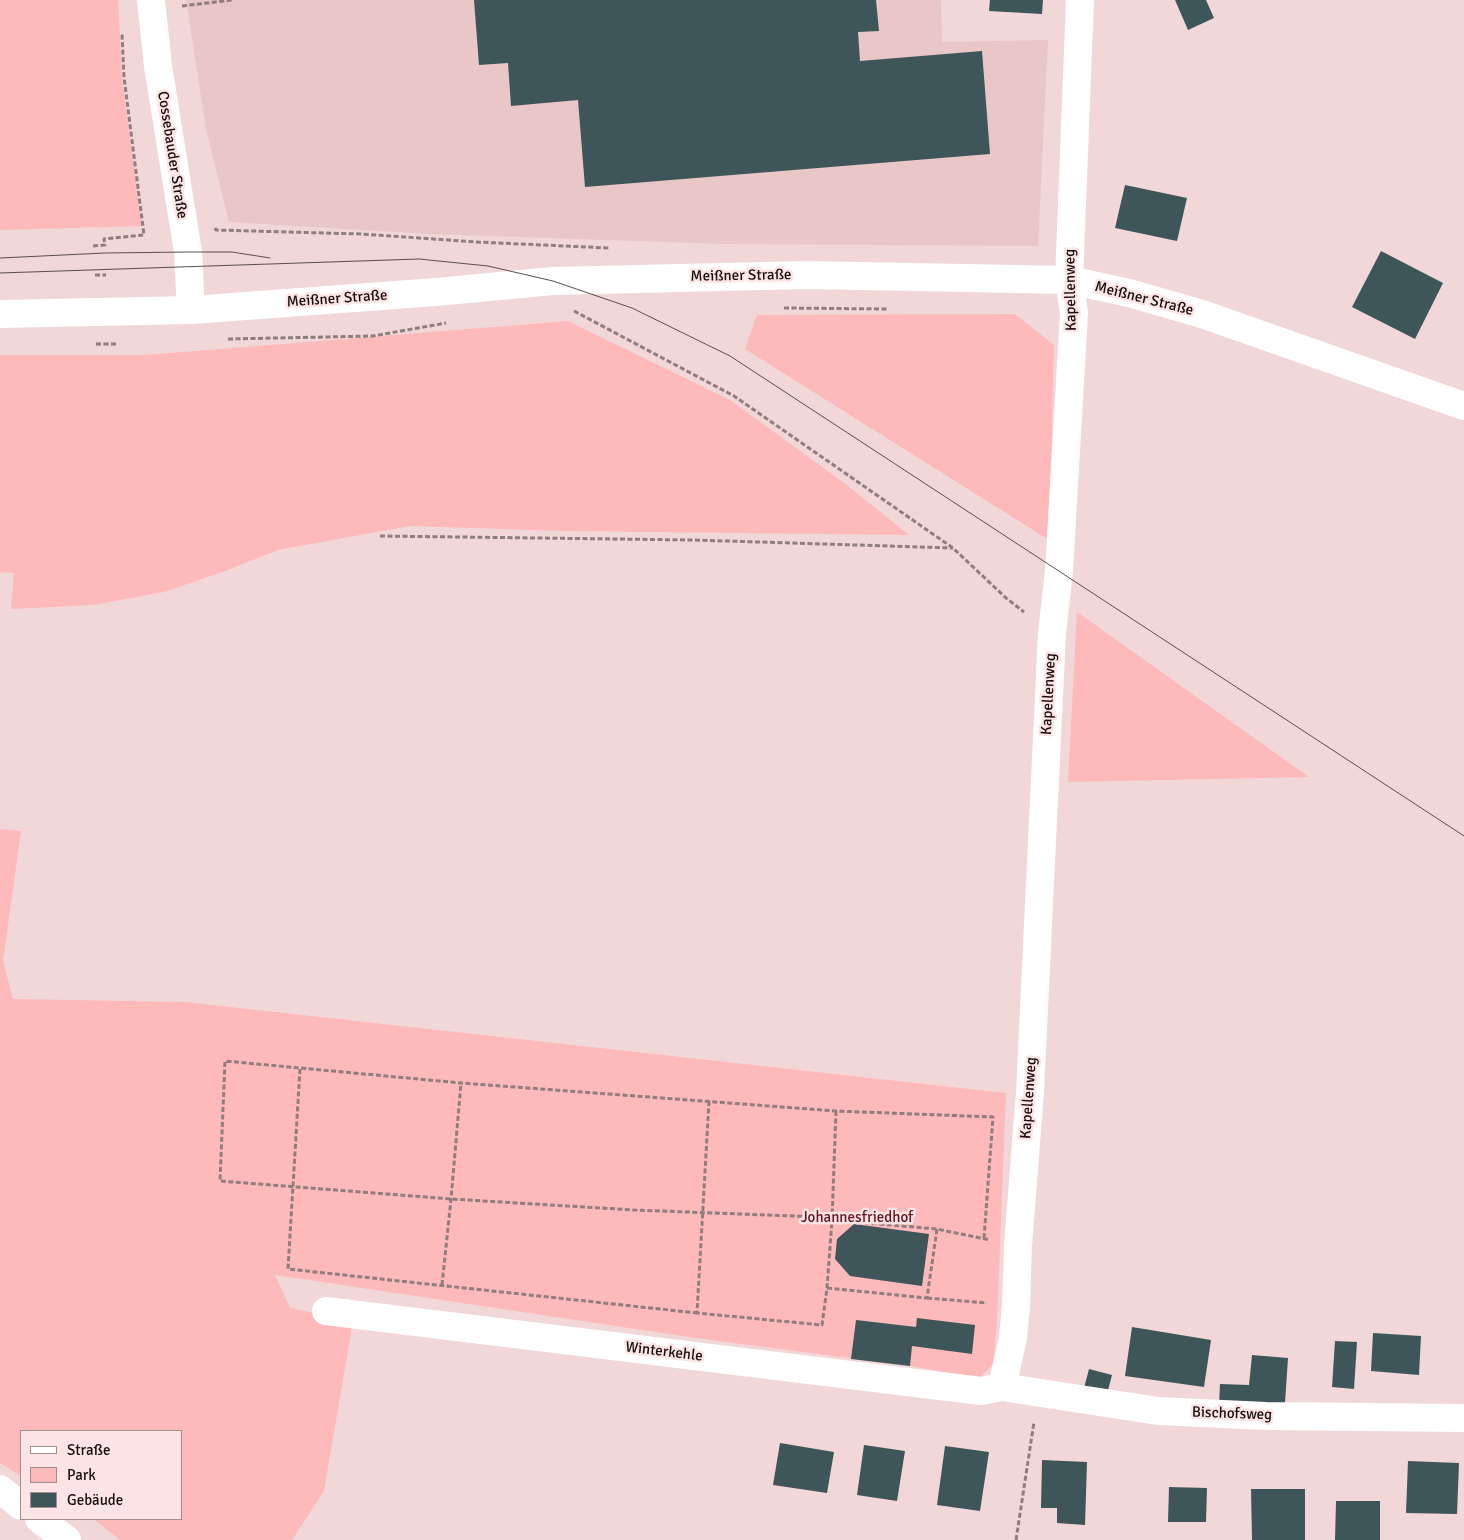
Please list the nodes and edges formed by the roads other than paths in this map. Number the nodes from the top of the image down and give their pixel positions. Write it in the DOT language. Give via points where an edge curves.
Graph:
graph roads {
  1 [pos="151,0"];
  2 [pos="1080,0"];
  3 [pos="1069,280"];
  4 [pos="191,310"];
  5 [pos="0,314"];
  6 [pos="1464,406"];
  7 [pos="326,1310"];
  8 [pos="1002,1387"];
  9 [pos="1464,1418"];
  10 [pos="0,1489"];
  11 [pos="20,1505"];
  12 [pos="40,1520"];
  13 [pos="67,1540"];
  1 -- 4 [label="street, Cossebauder Straße" via="188,260"];
  2 -- 3 [label="street, Kapellenweg"];
  3 -- 4 [label="street, Meißner Straße" via="807,275 563,280"];
  3 -- 6 [label="street, Meißner Straße" via="1202,314"];
  3 -- 8 [label="street, Kapellenweg" via="1074,314 1059,571 1052,633 1030,1092 1013,1338"];
  4 -- 5 [label="street, Meißner Straße"];
  7 -- 8 [label="street, Winterkehle" via="981,1392"];
  8 -- 9 [label="street, Bischofsweg" via="1158,1411 1266,1416"];
  10 -- 11 [label="street"];
  12 -- 13 [label="street"];
}
